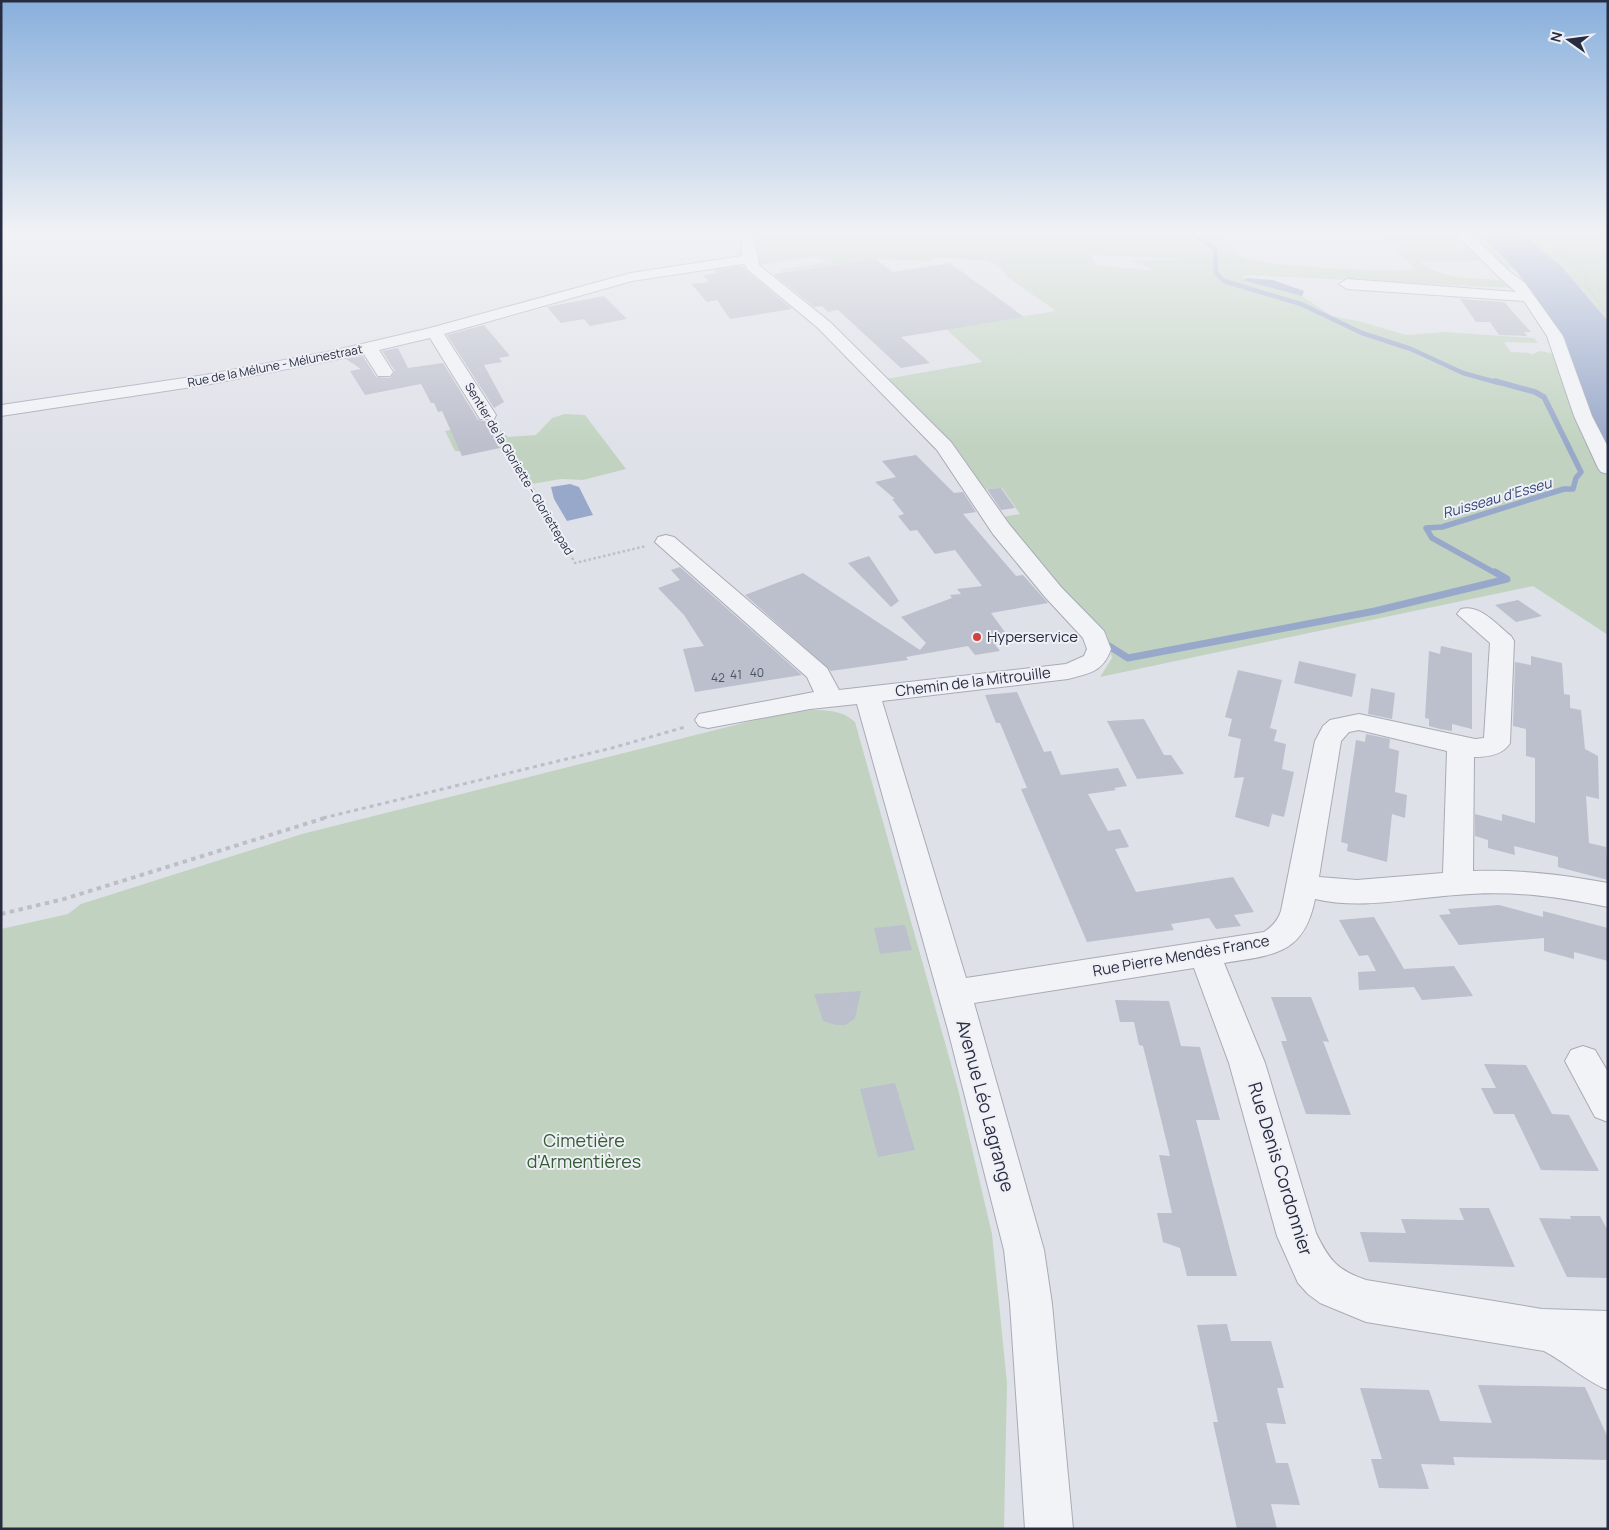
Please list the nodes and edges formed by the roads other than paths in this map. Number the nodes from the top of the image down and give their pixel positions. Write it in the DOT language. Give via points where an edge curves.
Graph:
graph roads {
  1 [pos="533,304"];
  2 [pos="799,304"];
  3 [pos="1517,304"];
  4 [pos="1533,304"];
  5 [pos="434,332"];
  6 [pos="370,348"];
  7 [pos="1562,354"];
  8 [pos="384,372"];
  9 [pos="1,411"];
  10 [pos="487,415"];
  11 [pos="1608,468"];
  12 [pos="666,542"];
  13 [pos="1469,614"];
  14 [pos="867,694"];
  15 [pos="830,698"];
  16 [pos="708,720"];
  17 [pos="1461,745"];
  18 [pos="1458,883"];
  19 [pos="1303,884"];
  20 [pos="1608,895"];
  21 [pos="1205,954"];
  22 [pos="954,993"];
  23 [pos="1583,1061"];
  24 [pos="1608,1106"];
  25 [pos="1542,1330"];
  26 [pos="1608,1332"];
  27 [pos="1608,1369"];
  28 [pos="1049,1529"];
  1 -- 5 [label="street, Rue de la Mélune - Mélunestraat"];
  2 -- 14 [label="street, Chemin de la Mitrouille" via="824,325 944,446 1002,529 1053,592 1095,636 1099,647 1092,663 1078,668"];
  3 -- 7 [label="street" via="1550,347"];
  4 -- 7 [label="street"];
  5 -- 6 [label="street, Rue de la Mélune - Mélunestraat"];
  5 -- 10 [label="street, Sentier de la Gloriette - Gloriettepad"];
  6 -- 8 [label="street"];
  6 -- 9 [label="street, Rue de la Mélune - Mélunestraat" via="196,381"];
  7 -- 11 [label="street" via="1583,416"];
  12 -- 15 [label="street" via="818,673"];
  13 -- 17 [label="street, Rue Pierre Mendès France" via="1502,641 1498,738 1493,746 1485,748"];
  14 -- 15 [label="street, Chemin de la Mitrouille"];
  14 -- 22 [label="street, Avenue Léo Lagrange"];
  15 -- 16 [label="street, Chemin de la Mitrouille"];
  17 -- 18 [label="street"];
  17 -- 19 [label="street, Rue Pierre Mendès France" via="1359,722 1336,728 1328,741"];
  18 -- 19 [label="street" via="1357,892 1326,890"];
  18 -- 20 [label="street" via="1538,882"];
  19 -- 21 [label="street, Rue Pierre Mendès France" via="1294,921 1283,937 1271,943"];
  21 -- 22 [label="street, Rue Pierre Mendès France"];
  21 -- 25 [label="street, Rue Denis Cordonnier" via="1247,1063 1297,1236 1312,1269 1334,1289 1366,1301"];
  22 -- 28 [label="street, Avenue Léo Lagrange" via="1024,1250"];
  23 -- 24 [label="street"];
  25 -- 26 [label="street, Rue Denis Cordonnier"];
  25 -- 27 [label="street, Rue Denis Cordonnier" via="1567,1338"];
}
